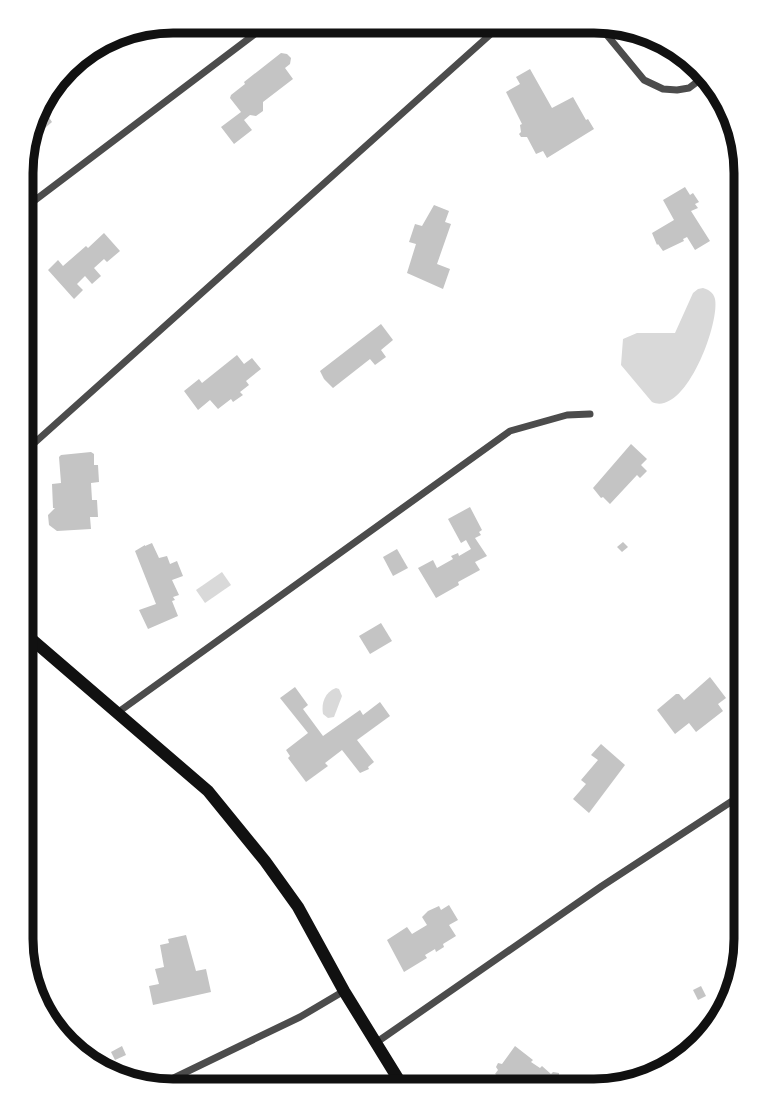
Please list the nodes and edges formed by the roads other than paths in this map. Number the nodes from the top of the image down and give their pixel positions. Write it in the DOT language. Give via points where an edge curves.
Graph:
graph roads {
  1 [pos="256,33"];
  2 [pos="492,33"];
  3 [pos="606,34"];
  4 [pos="699,81"];
  5 [pos="33,202"];
  6 [pos="590,414"];
  7 [pos="33,444"];
  8 [pos="33,640"];
  9 [pos="117,713"];
  10 [pos="733,800"];
  11 [pos="344,991"];
  12 [pos="377,1042"];
  13 [pos="172,1079"];
  14 [pos="399,1079"];
  1 -- 5 [label="street"];
  2 -- 7 [label="street"];
  3 -- 4 [label="street" via="643,80 677,90"];
  6 -- 9 [label="street" via="567,415 510,431"];
  8 -- 9 [label="main road"];
  9 -- 11 [label="main road" via="208,791 298,907"];
  10 -- 12 [label="street"];
  11 -- 12 [label="main road"];
  11 -- 13 [label="street"];
  12 -- 14 [label="main road"];
}
